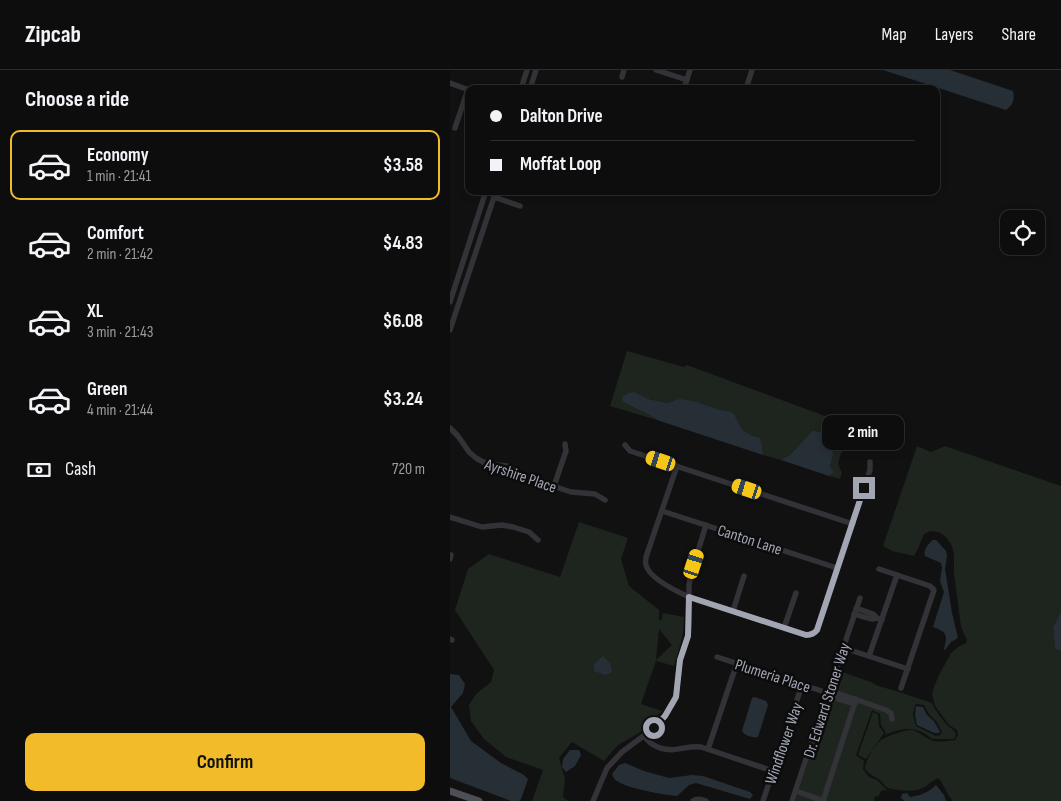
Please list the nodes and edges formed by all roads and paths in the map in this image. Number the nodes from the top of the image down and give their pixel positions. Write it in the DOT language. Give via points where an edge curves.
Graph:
graph roads {
  1 [pos="527,70"];
  2 [pos="536,70"];
  3 [pos="624,70"];
  4 [pos="656,70"];
  5 [pos="690,70"];
  6 [pos="752,70"];
  7 [pos="622,77"];
  8 [pos="687,80"];
  9 [pos="450,83"];
  10 [pos="521,85"];
  11 [pos="531,85"];
  12 [pos="685,85"];
  13 [pos="747,85"];
  14 [pos="465,89"];
  15 [pos="465,99"];
  16 [pos="455,128"];
  17 [pos="485,195"];
  18 [pos="495,195"];
  19 [pos="497,195"];
  20 [pos="520,206"];
  21 [pos="464,259"];
  22 [pos="473,262"];
  23 [pos="450,302"];
  24 [pos="450,330"];
  25 [pos="450,428"];
  26 [pos="566,444"];
  27 [pos="625,446"];
  28 [pos="870,462"];
  29 [pos="677,466"];
  30 [pos="554,486"];
  31 [pos="605,500"];
  32 [pos="662,511"];
  33 [pos="450,517"];
  34 [pos="852,524"];
  35 [pos="706,525"];
  36 [pos="538,540"];
  37 [pos="837,568"];
  38 [pos="879,569"];
  39 [pos="897,575"];
  40 [pos="744,576"];
  41 [pos="796,593"];
  42 [pos="689,597"];
  43 [pos="860,598"];
  44 [pos="733,611"];
  45 [pos="855,611"];
  46 [pos="879,619"];
  47 [pos="784,628"];
  48 [pos="850,650"];
  49 [pos="869,656"];
  50 [pos="717,657"];
  51 [pos="737,663"];
  52 [pos="908,669"];
  53 [pos="802,685"];
  54 [pos="901,688"];
  55 [pos="828,693"];
  56 [pos="855,702"];
  57 [pos="892,719"];
  58 [pos="644,736"];
  59 [pos="708,749"];
  60 [pos="774,771"];
  61 [pos="450,791"];
  62 [pos="796,792"];
  63 [pos="479,801"];
  64 [pos="593,801"];
  65 [pos="693,801"];
  66 [pos="706,801"];
  67 [pos="763,801"];
  68 [pos="792,801"];
  69 [pos="824,801"];
  1 -- 10 [label="street"];
  2 -- 11 [label="street"];
  3 -- 7 [label="street"];
  4 -- 8 [label="street"];
  5 -- 8 [label="street"];
  6 -- 13 [label="street"];
  8 -- 12 [label="street"];
  9 -- 14 [label="street"];
  15 -- 16 [label="street"];
  17 -- 21 [label="street"];
  18 -- 22 [label="street"];
  19 -- 20 [label="street"];
  21 -- 22 [label="street"];
  21 -- 23 [label="street"];
  22 -- 24 [label="street"];
  25 -- 30 [label="street, Ayrshire Place" via="476,458 507,466 525,477"];
  26 -- 30 [label="street"];
  27 -- 29 [label="street" via="630,451"];
  28 -- 34 [label="street"];
  29 -- 32 [label="street"];
  29 -- 34 [label="street"];
  30 -- 31 [label="street, Ayrshire Place" via="571,492 595,494"];
  32 -- 35 [label="street, Canton Lane"];
  32 -- 42 [label="street" via="645,565 664,584"];
  33 -- 36 [label="street" via="482,527 513,527 529,532"];
  34 -- 37 [label="street"];
  35 -- 37 [label="street, Canton Lane"];
  35 -- 42 [label="street" via="690,574"];
  37 -- 47 [label="street" via="817,630 806,635"];
  38 -- 39 [label="street"];
  39 -- 46 [label="street"];
  39 -- 52 [label="street" via="934,590"];
  40 -- 44 [label="street"];
  41 -- 47 [label="street"];
  42 -- 44 [label="street"];
  42 -- 58 [label="street" via="688,636 680,660 676,697 665,716"];
  43 -- 45 [label="street, Dr. Edward Stoner Way"];
  44 -- 47 [label="street"];
  45 -- 46 [label="street"];
  45 -- 55 [label="street, Dr. Edward Stoner Way"];
  46 -- 49 [label="street"];
  48 -- 49 [label="street"];
  49 -- 52 [label="street"];
  50 -- 51 [label="street, Plumeria Place"];
  51 -- 53 [label="street, Plumeria Place"];
  51 -- 59 [label="street"];
  52 -- 54 [label="street"];
  53 -- 55 [label="street, Plumeria Place"];
  53 -- 60 [label="street, Windflower Way"];
  55 -- 56 [label="street, Plumeria Place" via="832,697"];
  55 -- 62 [label="street, Dr. Edward Stoner Way"];
  56 -- 57 [label="street, Plumeria Place" via="886,710"];
  56 -- 69 [label="street"];
  58 -- 59 [label="street" via="651,744 668,750 696,746"];
  58 -- 64 [label="street" via="613,760"];
  59 -- 60 [label="street"];
  60 -- 67 [label="street, Windflower Way"];
  61 -- 63 [label="main road"];
  62 -- 68 [label="street, Dr. Edward Stoner Way"];
  62 -- 69 [label="street"];
  65 -- 66 [label="street"];
}
